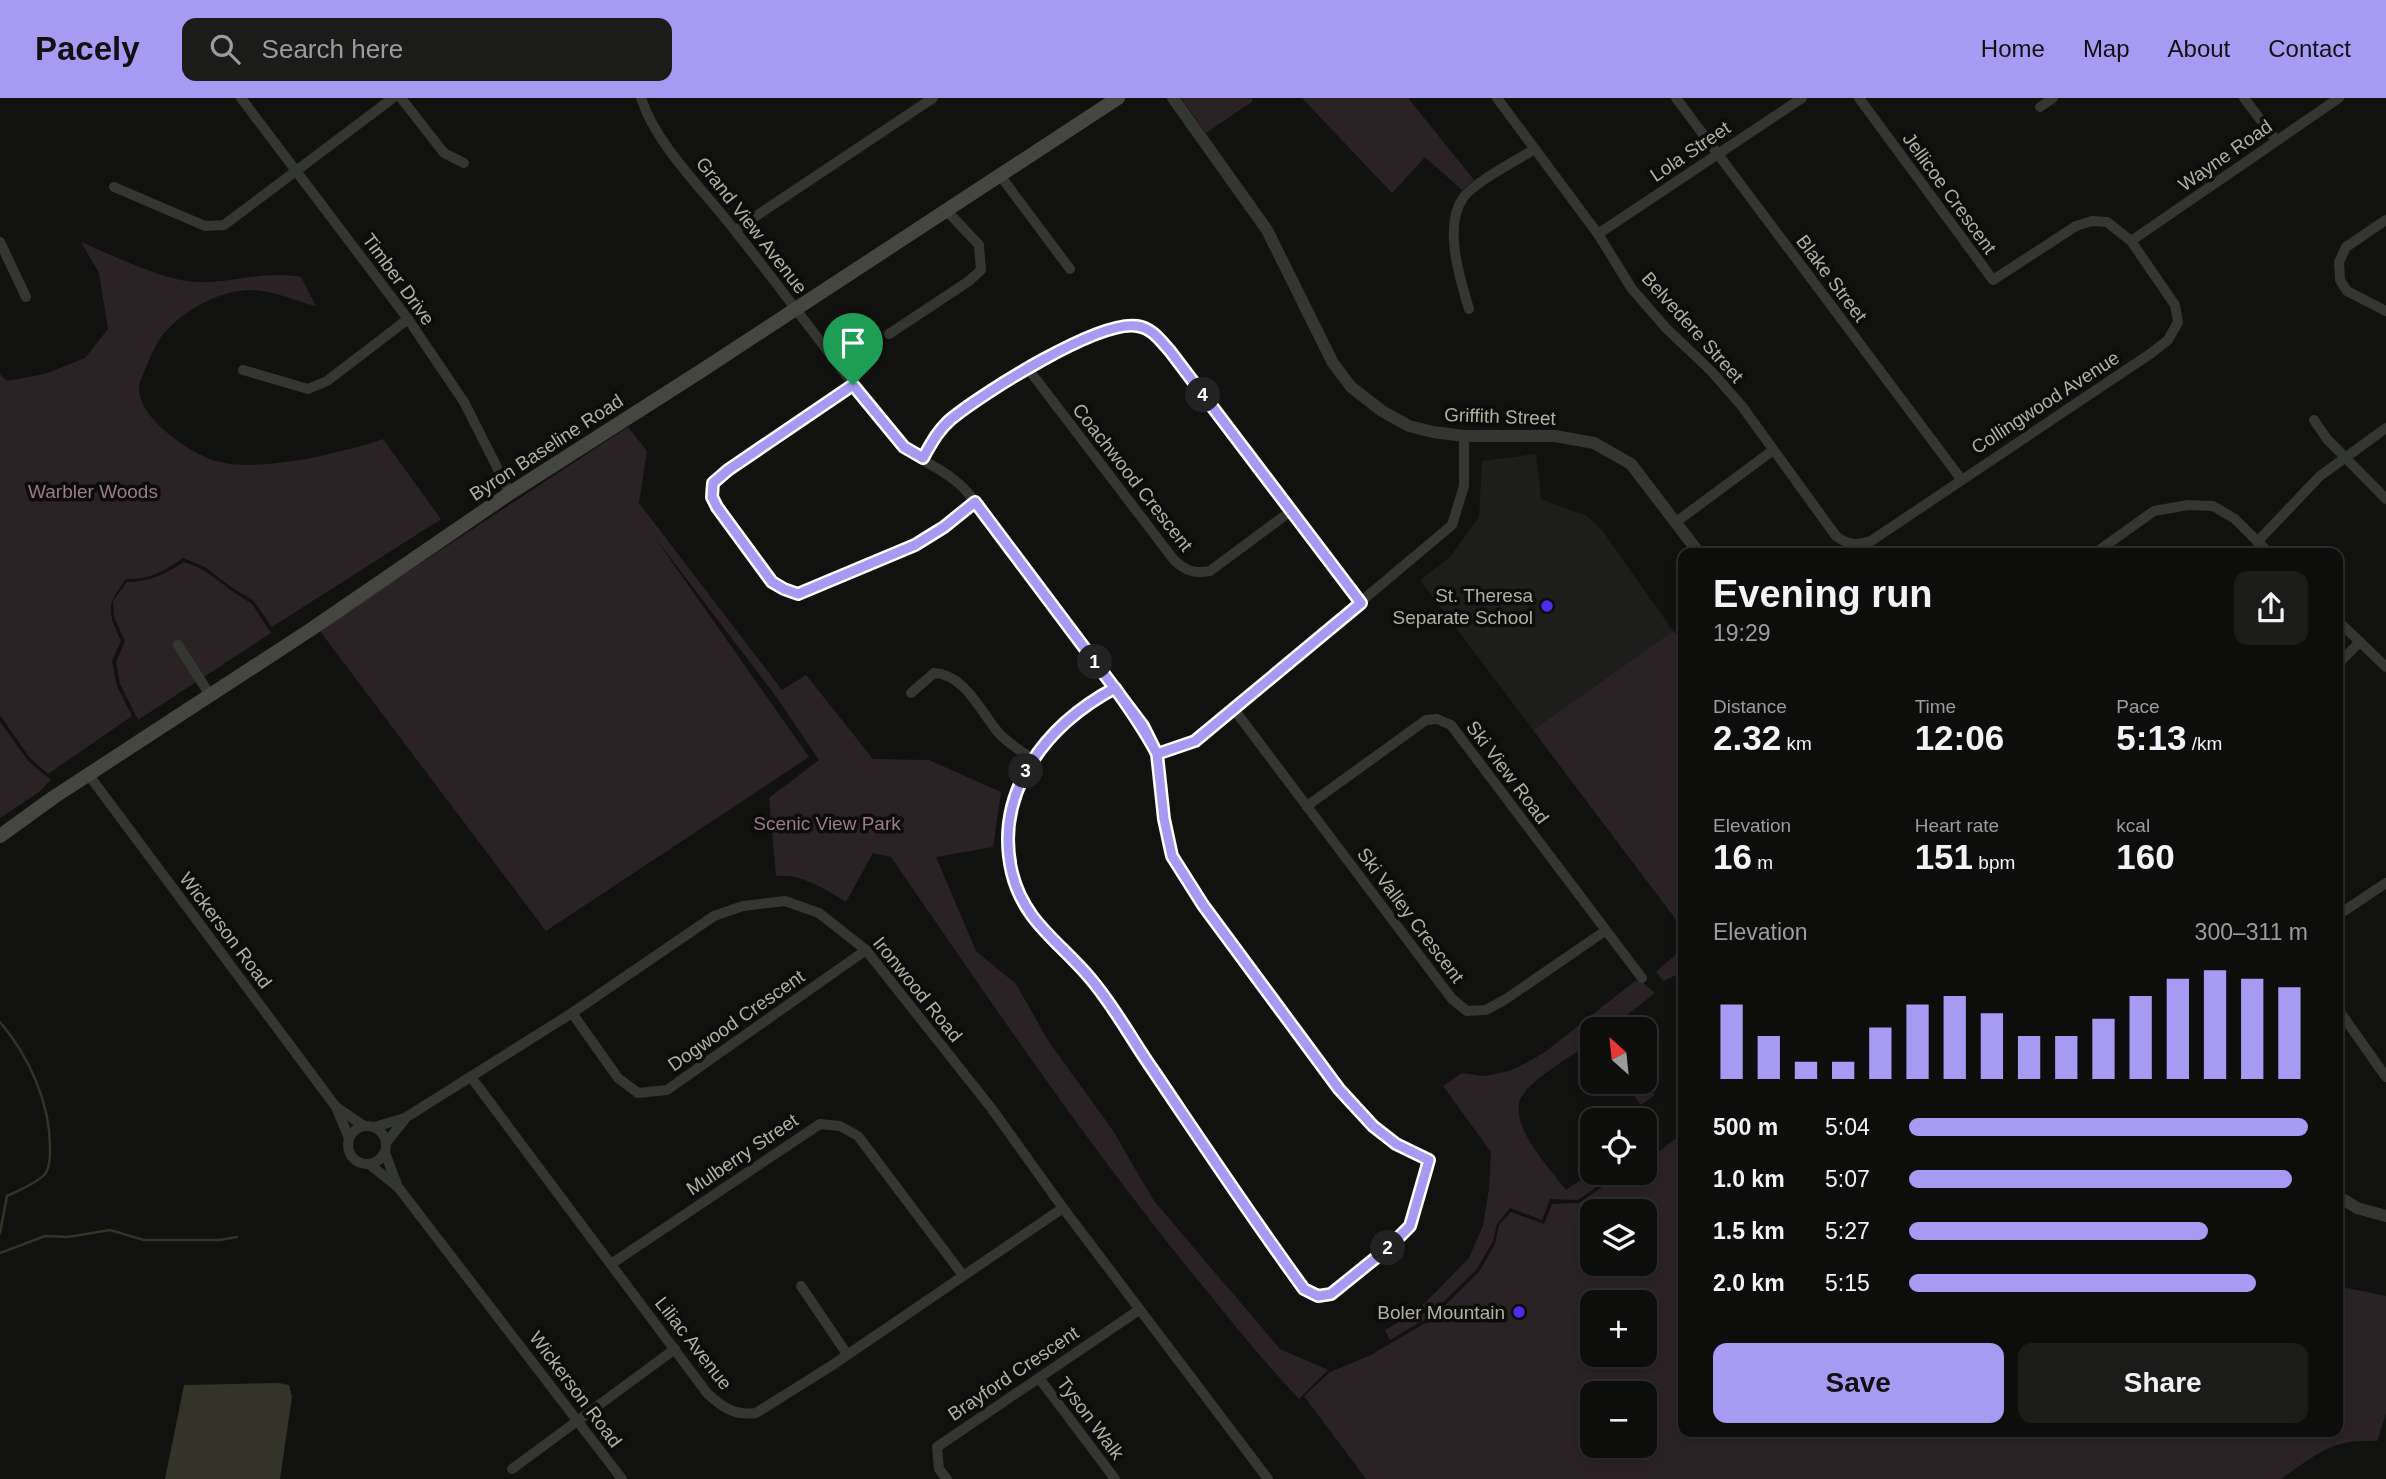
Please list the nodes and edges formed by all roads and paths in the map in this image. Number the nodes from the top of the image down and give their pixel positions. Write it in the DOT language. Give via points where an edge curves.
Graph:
graph roads {
  1 [pos="241,98"];
  2 [pos="393,98"];
  3 [pos="401,98"];
  4 [pos="641,98"];
  5 [pos="933,98"];
  6 [pos="1118,98"];
  7 [pos="1173,98"];
  8 [pos="1497,98"];
  9 [pos="1676,98"];
  10 [pos="1802,98"];
  11 [pos="1859,98"];
  12 [pos="2053,98"];
  13 [pos="2244,98"];
  14 [pos="2339,98"];
  15 [pos="2040,107"];
  16 [pos="2276,140"];
  17 [pos="1535,149"];
  18 [pos="1717,154"];
  19 [pos="464,163"];
  20 [pos="296,169"];
  21 [pos="999,174"];
  22 [pos="114,187"];
  23 [pos="946,210"];
  24 [pos="2386,220"];
  25 [pos="735,230"];
  26 [pos="1598,234"];
  27 [pos="2131,241"];
  28 [pos="0,242"];
  29 [pos="1070,269"];
  30 [pos="26,297"];
  31 [pos="796,309"];
  32 [pos="1469,309"];
  33 [pos="2386,311"];
  34 [pos="408,319"];
  35 [pos="889,334"];
  36 [pos="243,370"];
  37 [pos="1028,370"];
  38 [pos="853,385"];
  39 [pos="2314,420"];
  40 [pos="2386,428"];
  41 [pos="1464,436"];
  42 [pos="1772,451"];
  43 [pos="2344,457"];
  44 [pos="923,458"];
  45 [pos="1961,479"];
  46 [pos="510,493"];
  47 [pos="2386,499"];
  48 [pos="975,502"];
  49 [pos="1291,510"];
  50 [pos="1676,522"];
  51 [pos="1843,542"];
  52 [pos="2257,542"];
  53 [pos="1695,548"];
  54 [pos="2102,548"];
  55 [pos="2264,548"];
  56 [pos="1361,603"];
  57 [pos="2343,626"];
  58 [pos="2360,642"];
  59 [pos="178,645"];
  60 [pos="2343,659"];
  61 [pos="2386,667"];
  62 [pos="1115,688"];
  63 [pos="911,693"];
  64 [pos="210,695"];
  65 [pos="1233,708"];
  66 [pos="1157,754"];
  67 [pos="1032,759"];
  68 [pos="88,774"];
  69 [pos="1307,806"];
  70 [pos="0,836"];
  71 [pos="2386,883"];
  72 [pos="2343,912"];
  73 [pos="1605,930"];
  74 [pos="866,950"];
  75 [pos="1642,978"];
  76 [pos="572,1013"];
  77 [pos="2343,1016"];
  78 [pos="471,1077"];
  79 [pos="2386,1077"];
  80 [pos="336,1107"];
  81 [pos="405,1118"];
  82 [pos="369,1127"];
  83 [pos="349,1138"];
  84 [pos="385,1148"];
  85 [pos="369,1164"];
  86 [pos="398,1187"];
  87 [pos="2343,1199"];
  88 [pos="1063,1208"];
  89 [pos="2386,1216"];
  90 [pos="611,1264"];
  91 [pos="962,1274"];
  92 [pos="802,1286"];
  93 [pos="1139,1310"];
  94 [pos="675,1349"];
  95 [pos="847,1354"];
  96 [pos="1039,1378"];
  97 [pos="579,1420"];
  98 [pos="512,1469"];
  99 [pos="622,1479"];
  100 [pos="947,1479"];
  101 [pos="1115,1479"];
  102 [pos="1268,1479"];
  1 -- 20 [label="street, Timber Drive"];
  2 -- 20 [label="street"];
  3 -- 19 [label="street" via="444,153"];
  4 -- 25 [label="street, Grand View Avenue" via="664,142"];
  5 -- 25 [label="street"];
  6 -- 21 [label="main road, Byron Baseline Road"];
  7 -- 41 [label="street, Griffith Street" via="1266,230 1333,363 1351,387 1409,426"];
  8 -- 17 [label="street, Belvedere Street"];
  9 -- 18 [label="street, Blake Street"];
  10 -- 18 [label="street, Lola Street"];
  11 -- 27 [label="street, Jellicoe Crescent" via="1993,280 2076,226 2092,221 2107,222"];
  12 -- 15 [label="street"];
  13 -- 16 [label="street"];
  14 -- 16 [label="street, Wayne Road"];
  16 -- 27 [label="street, Wayne Road"];
  17 -- 26 [label="street, Belvedere Street"];
  17 -- 32 [label="street" via="1463,198 1453,222"];
  18 -- 26 [label="street, Lola Street"];
  18 -- 45 [label="street, Blake Street"];
  20 -- 22 [label="street" via="224,226 205,226"];
  20 -- 34 [label="street, Timber Drive"];
  21 -- 23 [label="main road, Byron Baseline Road"];
  21 -- 29 [label="street"];
  23 -- 31 [label="main road, Byron Baseline Road"];
  23 -- 35 [label="street" via="979,245 981,270"];
  24 -- 33 [label="street" via="2346,247 2339,262 2340,279 2347,291"];
  25 -- 31 [label="street, Grand View Avenue"];
  26 -- 42 [label="street, Belvedere Street" via="1632,289 1741,405"];
  27 -- 45 [label="street, Collingwood Avenue" via="2175,305 2178,322 2168,340"];
  28 -- 30 [label="street"];
  31 -- 38 [label="street, Grand View Avenue"];
  31 -- 46 [label="main road, Byron Baseline Road"];
  34 -- 36 [label="street" via="327,381 308,389"];
  34 -- 46 [label="street, Timber Drive" via="464,402"];
  37 -- 44 [label="street" via="952,419"];
  37 -- 49 [label="street" via="1053,353 1115,327 1150,329"];
  37 -- 49 [label="street, Coachwood Crescent" via="1185,570 1196,574 1210,571"];
  38 -- 44 [label="street, Grand View Avenue" via="904,447"];
  38 -- 48 [label="street" via="713,483 717,507 772,582 798,594 816,588 915,545"];
  39 -- 43 [label="street"];
  40 -- 43 [label="street"];
  41 -- 50 [label="street, Griffith Street" via="1555,436 1594,443 1631,464"];
  41 -- 56 [label="street" via="1464,486 1452,526"];
  42 -- 50 [label="street"];
  42 -- 51 [label="street, Belvedere Street"];
  43 -- 47 [label="street"];
  43 -- 52 [label="street"];
  44 -- 48 [label="street, Grand View Avenue" via="948,473"];
  45 -- 51 [label="street, Collingwood Avenue" via="1871,541 1858,546"];
  46 -- 64 [label="main road, Byron Baseline Road"];
  48 -- 62 [label="street, Grand View Avenue"];
  49 -- 56 [label="street"];
  50 -- 53 [label="street, Griffith Street"];
  52 -- 54 [label="street" via="2235,519 2213,506 2188,505 2154,511"];
  52 -- 55 [label="street"];
  56 -- 65 [label="street"];
  57 -- 58 [label="street"];
  58 -- 60 [label="street"];
  58 -- 61 [label="street"];
  59 -- 64 [label="street"];
  62 -- 66 [label="street, Grand View Avenue"];
  62 -- 67 [label="street" via="1061,727"];
  63 -- 67 [label="street" via="934,673 947,674 970,693 998,732"];
  64 -- 68 [label="main road, Byron Baseline Road"];
  65 -- 66 [label="street" via="1195,741"];
  65 -- 69 [label="street, Ski Valley Crescent"];
  66 -- 67 [label="street, Grand View Avenue" via="1172,856 1203,905 1339,1089 1373,1126 1429,1160 1410,1226 1331,1294 1318,1296 1304,1289 1090,978 1039,927 1026,907 1012,874 1008,826 1015,792"];
  68 -- 70 [label="main road, Byron Baseline Road"];
  68 -- 80 [label="street, Wickerson Road"];
  69 -- 73 [label="street, Ski Valley Crescent" via="1452,999 1467,1011 1486,1010 1506,999"];
  69 -- 73 [label="street, Ski View Road" via="1426,720 1437,719 1451,725"];
  71 -- 72 [label="street"];
  73 -- 75 [label="street, Ski View Road"];
  74 -- 76 [label="street, Ironwood Road" via="819,913 785,901 743,906 714,916"];
  74 -- 76 [label="street, Dogwood Crescent" via="667,1090 638,1093 618,1078"];
  74 -- 88 [label="street, Ironwood Road" via="992,1109"];
  76 -- 78 [label="street, Ironwood Road"];
  77 -- 79 [label="street"];
  78 -- 81 [label="street, Ironwood Road"];
  78 -- 90 [label="street, Liliac Avenue"];
  80 -- 82 [label="street, Wickerson Road"];
  80 -- 83 [label="street, Wickerson Road"];
  81 -- 82 [label="street, Ironwood Road"];
  81 -- 84 [label="street, Ironwood Road"];
  82 -- 83 [label="street" via="354,1131"];
  82 -- 84 [label="street" via="382,1133"];
  83 -- 85 [label="street" via="352,1157"];
  84 -- 85 [label="street" via="378,1160"];
  84 -- 86 [label="street, Wickerson Road"];
  85 -- 86 [label="street, Wickerson Road"];
  86 -- 97 [label="street, Wickerson Road"];
  87 -- 89 [label="street"];
  88 -- 91 [label="street, Liliac Avenue"];
  88 -- 93 [label="street, Ironwood Road"];
  90 -- 91 [label="street, Mulberry Street" via="820,1124 840,1126 858,1136"];
  90 -- 94 [label="street, Liliac Avenue"];
  91 -- 95 [label="street, Liliac Avenue"];
  92 -- 95 [label="street"];
  93 -- 96 [label="street, Brayford Crescent"];
  93 -- 102 [label="street, Ironwood Road"];
  94 -- 95 [label="street, Liliac Avenue" via="707,1393 721,1406 745,1415 756,1413"];
  94 -- 97 [label="street"];
  96 -- 100 [label="street, Brayford Crescent" via="937,1447 939,1469"];
  96 -- 101 [label="street, Tyson Walk"];
  97 -- 98 [label="street"];
  97 -- 99 [label="street, Wickerson Road"];
}
